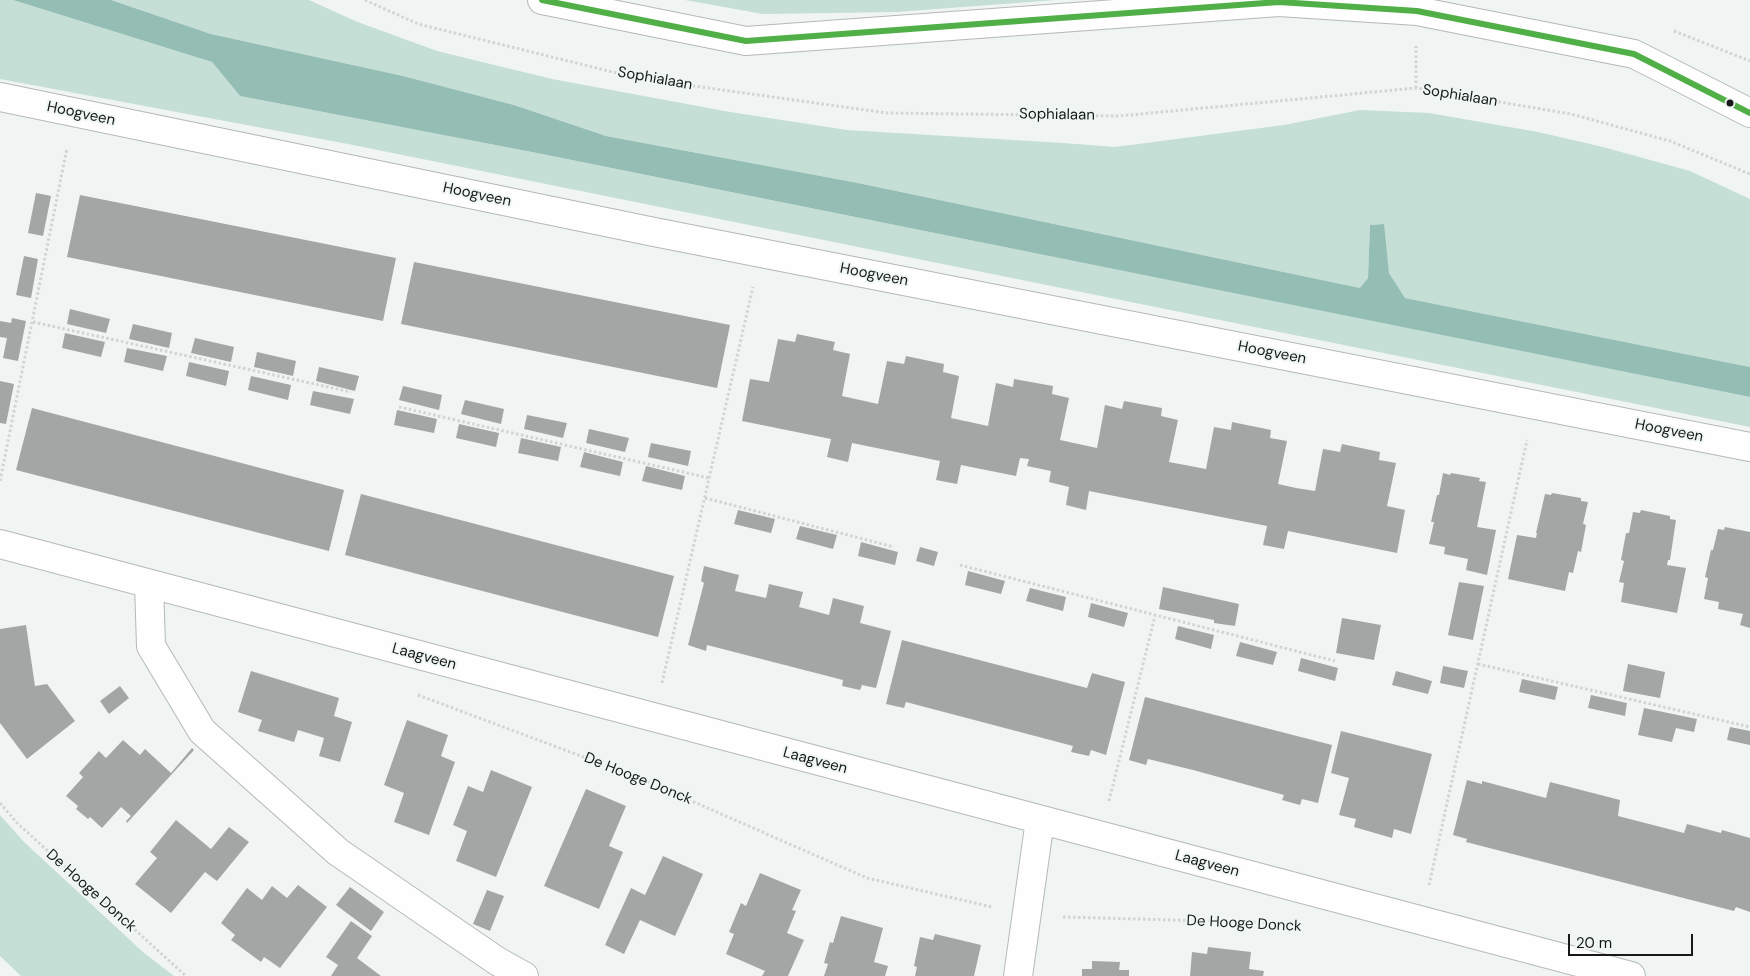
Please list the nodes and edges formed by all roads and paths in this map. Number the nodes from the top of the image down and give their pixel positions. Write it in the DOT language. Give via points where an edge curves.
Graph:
graph roads {
  1 [pos="365,0"];
  2 [pos="542,0"];
  3 [pos="1417,6"];
  4 [pos="1669,29"];
  5 [pos="1750,61"];
  6 [pos="0,97"];
  7 [pos="74,112"];
  8 [pos="1750,112"];
  9 [pos="1750,174"];
  10 [pos="761,252"];
  11 [pos="33,322"];
  12 [pos="351,392"];
  13 [pos="1534,405"];
  14 [pos="399,407"];
  15 [pos="1750,447"];
  16 [pos="709,478"];
  17 [pos="0,481"];
  18 [pos="705,498"];
  19 [pos="0,544"];
  20 [pos="894,547"];
  21 [pos="960,565"];
  22 [pos="149,584"];
  23 [pos="1155,616"];
  24 [pos="1335,662"];
  25 [pos="1478,664"];
  26 [pos="414,693"];
  27 [pos="654,718"];
  28 [pos="1750,727"];
  29 [pos="0,803"];
  30 [pos="1040,820"];
  31 [pos="1100,836"];
  32 [pos="1027,915"];
  33 [pos="1421,921"];
  34 [pos="1284,923"];
  35 [pos="1601,972"];
  36 [pos="186,976"];
  37 [pos="524,976"];
  38 [pos="1018,976"];
  39 [pos="1631,976"];
  1 -- 9 [label="path, Sophialaan" via="418,24 637,78 887,113 1119,116 1416,88 1571,114 1670,141"];
  2 -- 3 [label="street" via="746,41 1279,2"];
  3 -- 8 [label="street" via="1634,54"];
  4 -- 5 [label="path"];
  6 -- 7 [label="street, Hoogveen"];
  7 -- 10 [label="street, Hoogveen"];
  7 -- 11 [label="path"];
  10 -- 13 [label="street, Hoogveen"];
  10 -- 16 [label="path"];
  11 -- 12 [label="path"];
  11 -- 17 [label="path"];
  13 -- 15 [label="street, Hoogveen"];
  13 -- 25 [label="path"];
  14 -- 16 [label="path"];
  16 -- 18 [label="path"];
  18 -- 20 [label="path"];
  18 -- 27 [label="path"];
  19 -- 22 [label="street, Laagveen"];
  21 -- 23 [label="path"];
  22 -- 27 [label="street, Laagveen"];
  22 -- 37 [label="street" via="151,646 202,731 338,852"];
  23 -- 24 [label="path"];
  23 -- 31 [label="path"];
  25 -- 28 [label="path"];
  25 -- 33 [label="path"];
  26 -- 32 [label="path, De Hooge Donck" via="637,777 867,878"];
  27 -- 30 [label="street, Laagveen"];
  29 -- 36 [label="path, De Hooge Donck" via="17,824"];
  30 -- 31 [label="street, Laagveen"];
  30 -- 32 [label="street"];
  31 -- 33 [label="street, Laagveen"];
  32 -- 34 [label="path, De Hooge Donck"];
  32 -- 38 [label="street"];
  33 -- 35 [label="street, Laagveen"];
  35 -- 39 [label="street, Laagveen"];
}
